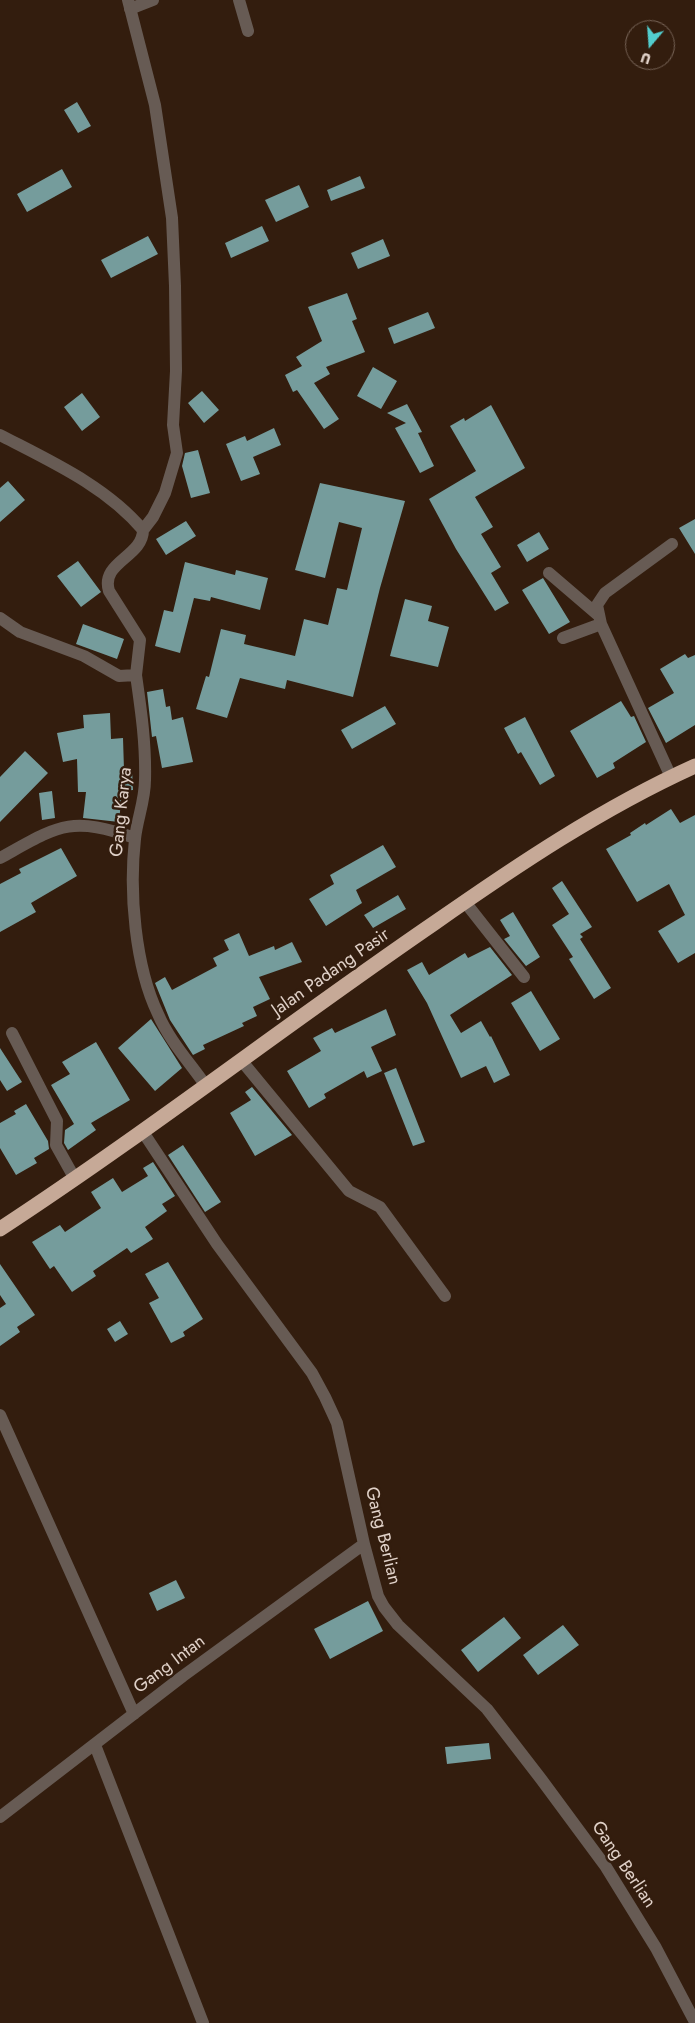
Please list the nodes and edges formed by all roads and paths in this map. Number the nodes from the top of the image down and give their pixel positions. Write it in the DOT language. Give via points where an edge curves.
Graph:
graph roads {
  1 [pos="153,0"];
  2 [pos="239,0"];
  3 [pos="129,4"];
  4 [pos="248,31"];
  5 [pos="0,435"];
  6 [pos="143,530"];
  7 [pos="672,544"];
  8 [pos="549,573"];
  9 [pos="0,618"];
  10 [pos="599,620"];
  11 [pos="563,638"];
  12 [pos="136,675"];
  13 [pos="695,766"];
  14 [pos="672,776"];
  15 [pos="135,838"];
  16 [pos="0,858"];
  17 [pos="465,902"];
  18 [pos="524,977"];
  19 [pos="12,1033"];
  20 [pos="241,1060"];
  21 [pos="206,1086"];
  22 [pos="143,1132"];
  23 [pos="75,1179"];
  24 [pos="0,1229"];
  25 [pos="445,1296"];
  26 [pos="0,1415"];
  27 [pos="364,1544"];
  28 [pos="134,1714"];
  29 [pos="95,1745"];
  30 [pos="0,1818"];
  31 [pos="695,2022"];
  32 [pos="203,2023"];
  1 -- 3 [label="street"];
  2 -- 4 [label="street"];
  3 -- 6 [label="street, Gang Karya" via="155,105 163,152 172,218 175,286 173,425 176,453 165,493"];
  5 -- 6 [label="street" via="91,485 122,508"];
  6 -- 12 [label="street, Gang Karya" via="140,545 111,571 107,583 140,640"];
  7 -- 10 [label="street" via="602,596 597,605"];
  8 -- 10 [label="street"];
  9 -- 12 [label="street" via="20,632 84,656 119,676"];
  10 -- 11 [label="street"];
  10 -- 14 [label="street"];
  12 -- 15 [label="street, Gang Karya" via="145,730 145,780"];
  13 -- 14 [label="highway, Jalan Padang Pasir"];
  14 -- 17 [label="highway, Jalan Padang Pasir" via="555,842"];
  15 -- 16 [label="street" via="104,827 74,825 48,832"];
  15 -- 21 [label="street, Gang Karya" via="135,906 144,977 158,1016"];
  17 -- 18 [label="street"];
  17 -- 20 [label="highway, Jalan Padang Pasir" via="330,994"];
  19 -- 23 [label="street" via="57,1121 56,1145"];
  20 -- 21 [label="highway, Jalan Padang Pasir"];
  20 -- 25 [label="street" via="348,1191 380,1207"];
  21 -- 22 [label="highway, Jalan Padang Pasir"];
  22 -- 23 [label="highway, Jalan Padang Pasir"];
  22 -- 27 [label="street, Gang Berlian" via="217,1244 312,1373 325,1397 337,1423"];
  23 -- 24 [label="highway, Jalan Padang Pasir"];
  26 -- 28 [label="street"];
  27 -- 28 [label="street, Gang Intan"];
  27 -- 31 [label="street, Gang Berlian" via="378,1596 390,1616 487,1709 541,1779 606,1867 656,1948"];
  28 -- 29 [label="street, Gang Intan"];
  29 -- 30 [label="street, Gang Intan"];
  29 -- 32 [label="street"];
}
